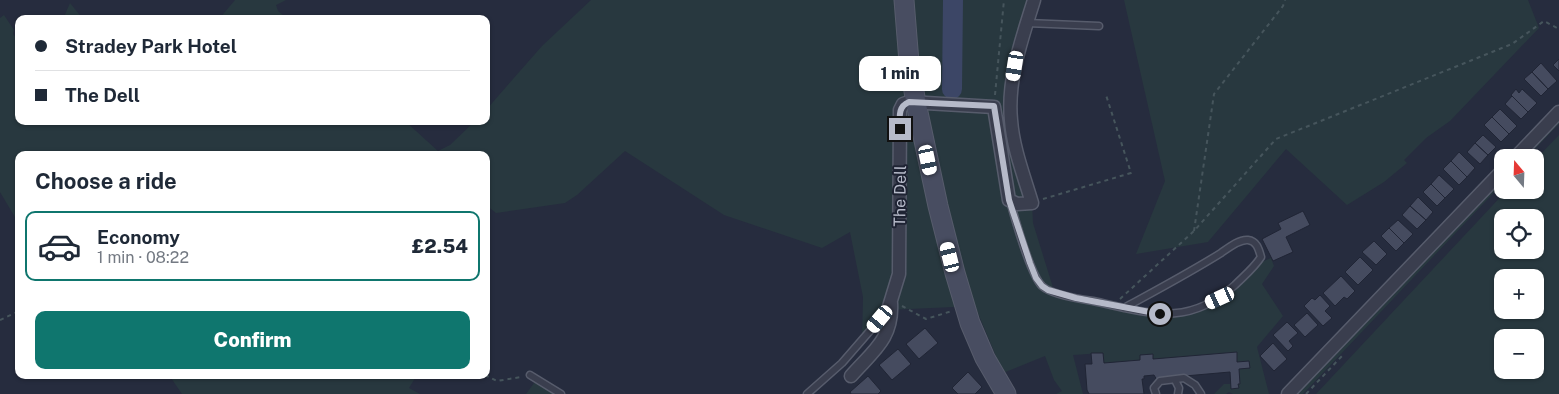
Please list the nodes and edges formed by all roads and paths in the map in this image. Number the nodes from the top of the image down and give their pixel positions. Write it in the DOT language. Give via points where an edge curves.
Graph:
graph roads {
  1 [pos="904,0"];
  2 [pos="1004,0"];
  3 [pos="1034,0"];
  4 [pos="1285,0"];
  5 [pos="1027,23"];
  6 [pos="1099,26"];
  7 [pos="1559,29"];
  8 [pos="1106,95"];
  9 [pos="916,103"];
  10 [pos="994,106"];
  11 [pos="1559,112"];
  12 [pos="1524,149"];
  13 [pos="1494,179"];
  14 [pos="1009,200"];
  15 [pos="1032,203"];
  16 [pos="1194,231"];
  17 [pos="889,305"];
  18 [pos="1113,305"];
  19 [pos="964,306"];
  20 [pos="1124,308"];
  21 [pos="15,313"];
  22 [pos="0,320"];
  23 [pos="530,375"];
  24 [pos="850,376"];
  25 [pos="490,377"];
  26 [pos="1175,380"];
  27 [pos="1001,392"];
  28 [pos="561,394"];
  29 [pos="807,394"];
  30 [pos="1156,394"];
  31 [pos="1178,394"];
  32 [pos="1201,394"];
  33 [pos="1288,394"];
  1 -- 9 [label="main road"];
  2 -- 10 [label="path"];
  3 -- 5 [label="street"];
  4 -- 16 [label="path" via="1214,94"];
  5 -- 6 [label="lane"];
  5 -- 15 [label="street" via="1010,92 1015,144"];
  7 -- 16 [label="path" via="1544,21 1512,44 1276,139"];
  8 -- 15 [label="path" via="1131,173"];
  9 -- 10 [label="street"];
  9 -- 17 [label="street, The Dell" via="903,104 900,110 899,274"];
  9 -- 19 [label="main road"];
  10 -- 14 [label="street"];
  11 -- 12 [label="street"];
  13 -- 33 [label="street"];
  14 -- 15 [label="street" via="1017,204"];
  14 -- 18 [label="lane" via="1030,263 1042,286 1062,294"];
  16 -- 18 [label="path"];
  17 -- 19 [label="path" via="926,320"];
  17 -- 24 [label="street, The Dell" via="892,317 886,336"];
  17 -- 29 [label="lane" via="842,363"];
  18 -- 20 [label="lane"];
  19 -- 27 [label="main road"];
  20 -- 20 [label="lane" via="1160,314 1191,311 1220,298 1261,257 1259,249 1248,240 1236,244"];
  21 -- 22 [label="path"];
  23 -- 25 [label="path" via="498,382"];
  23 -- 28 [label="lane"];
  26 -- 30 [label="lane" via="1160,381 1154,388"];
  26 -- 31 [label="lane"];
  26 -- 32 [label="lane" via="1184,378"];
}
